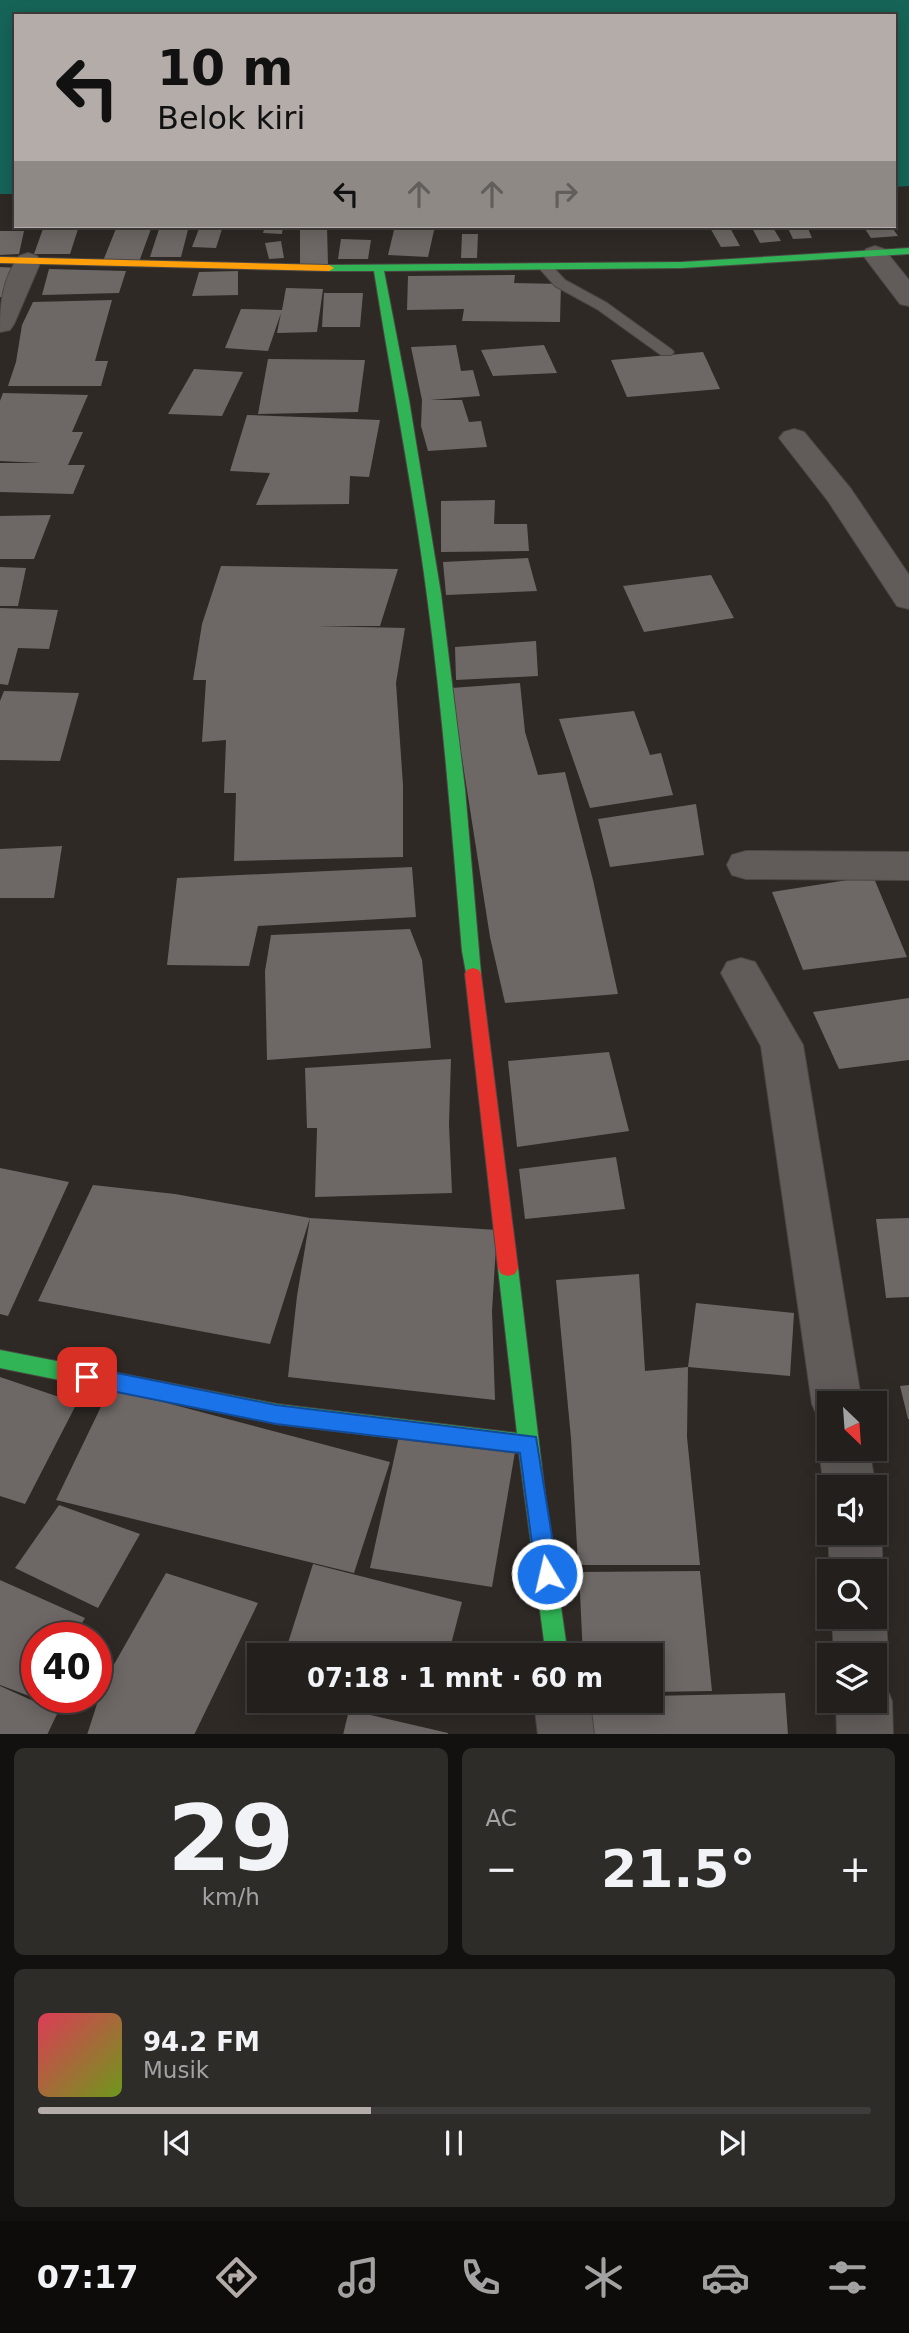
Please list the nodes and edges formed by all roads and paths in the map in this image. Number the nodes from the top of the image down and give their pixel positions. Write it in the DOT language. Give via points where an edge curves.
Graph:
graph roads {
  1 [pos="909,251"];
  2 [pos="875,254"];
  3 [pos="0,260"];
  4 [pos="28,261"];
  5 [pos="547,269"];
  6 [pos="379,271"];
  7 [pos="909,298"];
  8 [pos="0,324"];
  9 [pos="666,352"];
  10 [pos="794,438"];
  11 [pos="909,599"];
  12 [pos="746,865"];
  13 [pos="909,866"];
  14 [pos="741,973"];
  15 [pos="0,1359"];
  16 [pos="835,1391"];
  17 [pos="529,1444"];
  18 [pos="555,1643"];
  19 [pos="563,1713"];
  20 [pos="864,1713"];
  21 [pos="566,1734"];
  22 [pos="864,1734"];
  1 -- 2 [label="street"];
  2 -- 5 [label="street"];
  2 -- 7 [label="street"];
  3 -- 4 [label="street"];
  4 -- 6 [label="street"];
  4 -- 8 [label="street"];
  5 -- 6 [label="street"];
  5 -- 9 [label="lane" via="560,283 602,306"];
  6 -- 17 [label="street" via="412,445 440,653"];
  10 -- 11 [label="street" via="840,496"];
  12 -- 13 [label="street"];
  14 -- 16 [label="street" via="782,1045"];
  15 -- 17 [label="street" via="276,1414"];
  17 -- 18 [label="street"];
  19 -- 21 [label="street"];
  20 -- 22 [label="street"];
}
